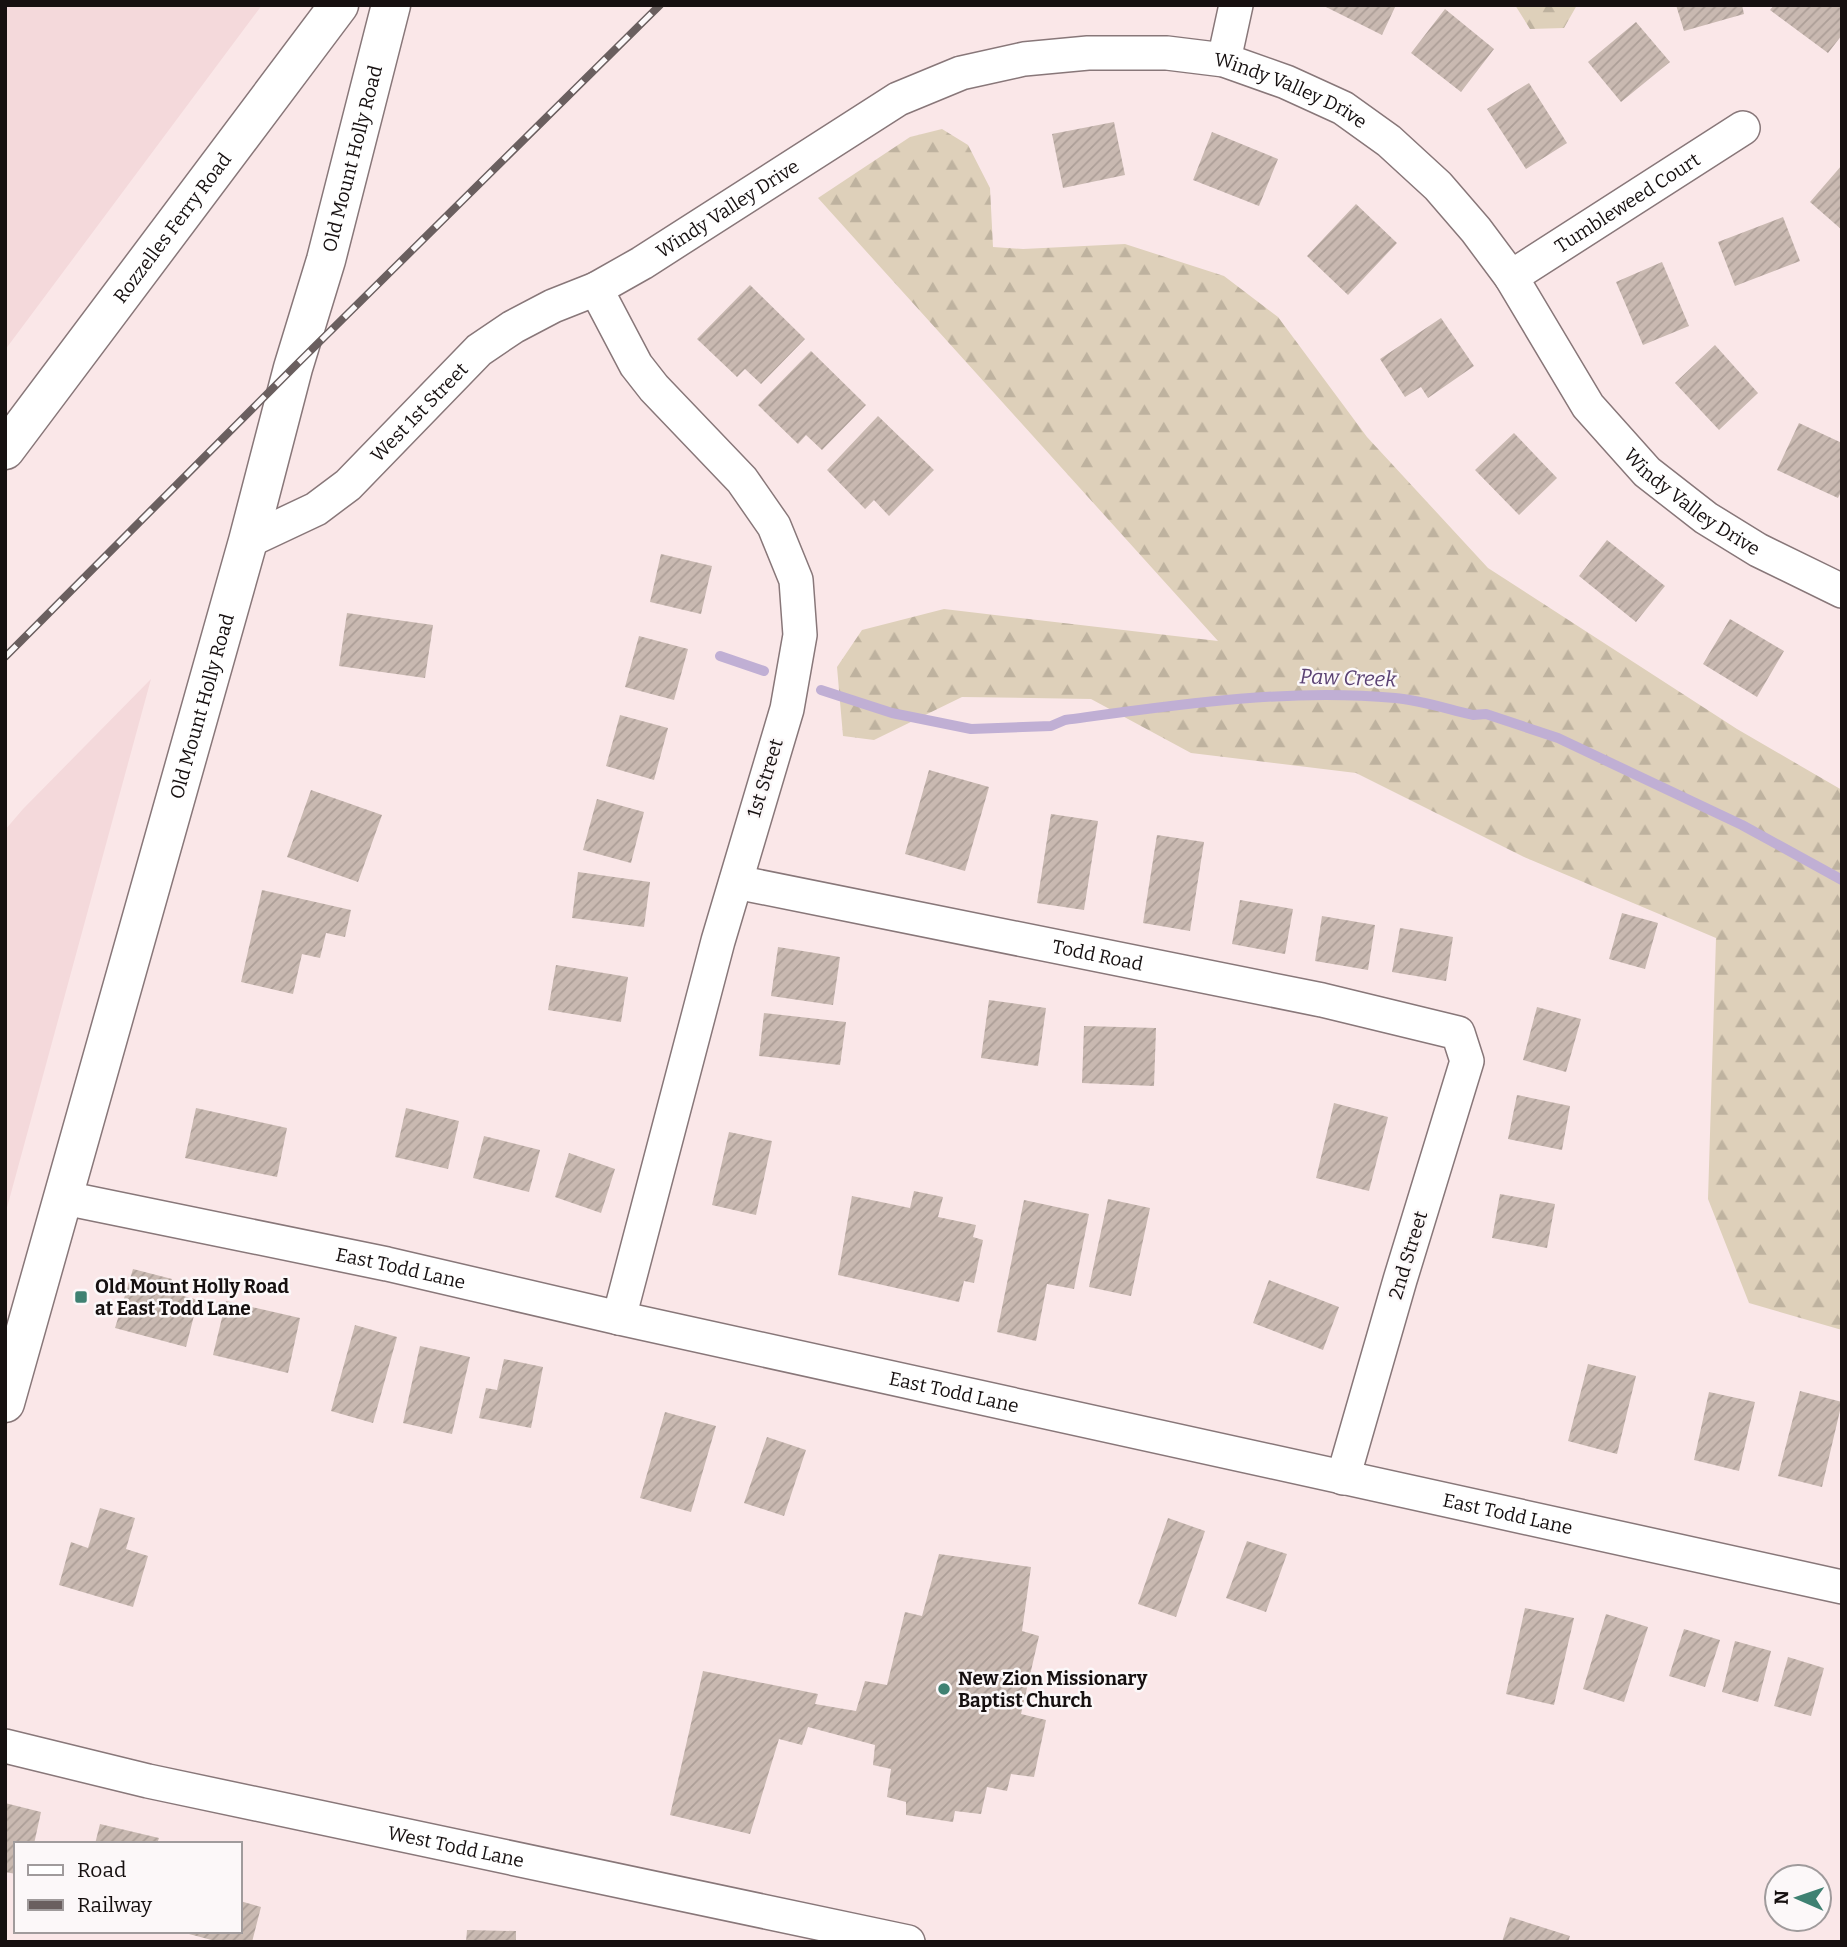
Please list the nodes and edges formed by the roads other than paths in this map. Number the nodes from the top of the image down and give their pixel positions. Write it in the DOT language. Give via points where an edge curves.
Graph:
graph roads {
  1 [pos="339,5"];
  2 [pos="391,5"];
  3 [pos="1236,5"];
  4 [pos="1224,60"];
  5 [pos="1743,128"];
  6 [pos="1511,278"];
  7 [pos="596,289"];
  8 [pos="5,450"];
  9 [pos="248,541"];
  10 [pos="1842,591"];
  11 [pos="736,882"];
  12 [pos="1458,1033"];
  13 [pos="65,1198"];
  14 [pos="619,1318"];
  15 [pos="5,1403"];
  16 [pos="1343,1478"];
  17 [pos="1842,1587"];
  18 [pos="5,1746"];
  19 [pos="908,1942"];
  1 -- 8 [label="street, Rozzelles Ferry Road"];
  2 -- 9 [label="street, Old Mount Holly Road"];
  3 -- 4 [label="street"];
  4 -- 6 [label="street, Windy Valley Drive" via="1343,108 1389,141 1438,186"];
  4 -- 7 [label="street, Windy Valley Drive" via="1167,52 1088,53 1024,59 961,73 898,99"];
  5 -- 6 [label="street, Tumbleweed Court"];
  6 -- 10 [label="street, Windy Valley Drive" via="1588,406 1647,472 1706,518 1758,550"];
  7 -- 9 [label="street, West 1st Street" via="553,306 479,350 348,485 316,509"];
  7 -- 11 [label="street, 1st Street" via="636,365 742,480 774,526 796,580 800,635 795,671"];
  9 -- 13 [label="street, Old Mount Holly Road"];
  11 -- 12 [label="street, Todd Road" via="1322,1000"];
  11 -- 14 [label="street, 1st Street"];
  12 -- 16 [label="street, 2nd Street" via="1467,1061"];
  13 -- 14 [label="street, East Todd Lane" via="387,1264"];
  13 -- 15 [label="street, Old Mount Holly Road"];
  14 -- 16 [label="street, East Todd Lane"];
  16 -- 17 [label="street, East Todd Lane"];
  18 -- 19 [label="street, West Todd Lane" via="148,1781"];
}
